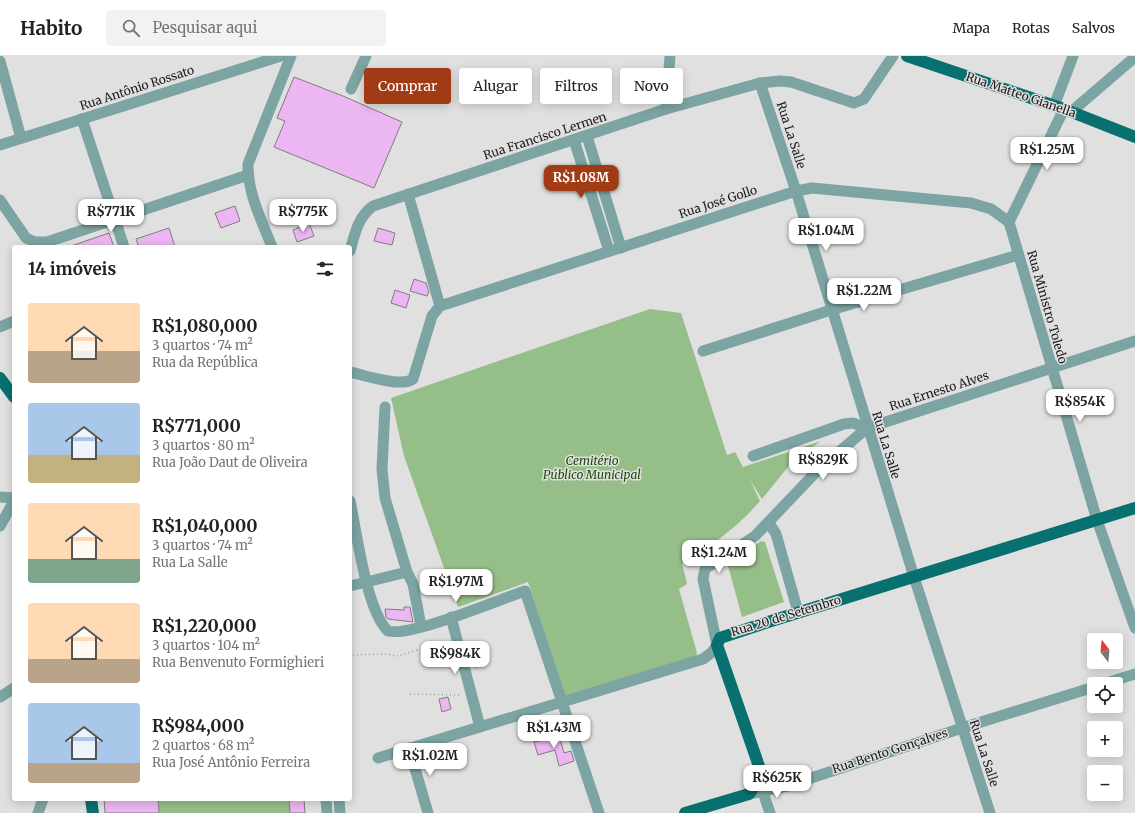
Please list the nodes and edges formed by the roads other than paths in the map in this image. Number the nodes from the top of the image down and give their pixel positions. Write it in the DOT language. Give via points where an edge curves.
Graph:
graph roads {
  1 [pos="281,56"];
  2 [pos="291,56"];
  3 [pos="366,56"];
  4 [pos="670,56"];
  5 [pos="893,56"];
  6 [pos="907,56"];
  7 [pos="1073,56"];
  8 [pos="1135,57"];
  9 [pos="0,61"];
  10 [pos="760,83"];
  11 [pos="351,89"];
  12 [pos="666,109"];
  13 [pos="1063,109"];
  14 [pos="82,119"];
  15 [pos="587,136"];
  16 [pos="1135,137"];
  17 [pos="21,138"];
  18 [pos="574,140"];
  19 [pos="0,145"];
  20 [pos="248,175"];
  21 [pos="796,191"];
  22 [pos="408,194"];
  23 [pos="0,200"];
  24 [pos="116,219"];
  25 [pos="1009,222"];
  26 [pos="123,245"];
  27 [pos="271,245"];
  28 [pos="352,245"];
  29 [pos="621,248"];
  30 [pos="609,251"];
  31 [pos="1018,255"];
  32 [pos="440,306"];
  33 [pos="832,310"];
  34 [pos="12,322"];
  35 [pos="0,327"];
  36 [pos="1135,341"];
  37 [pos="703,351"];
  38 [pos="1051,368"];
  39 [pos="352,372"];
  40 [pos="0,378"];
  41 [pos="12,394"];
  42 [pos="385,407"];
  43 [pos="867,428"];
  44 [pos="753,456"];
  45 [pos="0,497"];
  46 [pos="12,498"];
  47 [pos="12,505"];
  48 [pos="1135,508"];
  49 [pos="352,512"];
  50 [pos="1098,520"];
  51 [pos="768,523"];
  52 [pos="0,526"];
  53 [pos="407,572"];
  54 [pos="914,576"];
  55 [pos="367,583"];
  56 [pos="352,586"];
  57 [pos="798,612"];
  58 [pos="451,617"];
  59 [pos="421,626"];
  60 [pos="1135,628"];
  61 [pos="717,645"];
  62 [pos="1135,674"];
  63 [pos="1123,678"];
  64 [pos="12,689"];
  65 [pos="1087,689"];
  66 [pos="0,697"];
  67 [pos="563,702"];
  68 [pos="480,727"];
  69 [pos="962,728"];
  70 [pos="409,748"];
  71 [pos="378,758"];
  72 [pos="761,772"];
  73 [pos="787,786"];
  74 [pos="763,792"];
  75 [pos="749,794"];
  76 [pos="42,801"];
  77 [pos="91,801"];
  78 [pos="326,801"];
  79 [pos="339,801"];
  80 [pos="38,813"];
  81 [pos="93,813"];
  82 [pos="327,813"];
  83 [pos="340,813"];
  84 [pos="428,813"];
  85 [pos="599,813"];
  86 [pos="685,813"];
  87 [pos="770,813"];
  88 [pos="990,813"];
  1 -- 14 [label="street, Rua Antônio Rossato"];
  2 -- 20 [label="street" via="248,164"];
  3 -- 11 [label="street"];
  4 -- 12 [label="street"];
  5 -- 10 [label="street, Rua Francisco Lermen" via="864,100 859,102 854,103 791,82"];
  6 -- 13 [label="main road, Rua Matteo Gianella"];
  7 -- 13 [label="street"];
  8 -- 13 [label="street"];
  9 -- 17 [label="street"];
  10 -- 12 [label="street, Rua Francisco Lermen"];
  10 -- 21 [label="street, Rua La Salle"];
  12 -- 15 [label="street, Rua Francisco Lermen"];
  13 -- 16 [label="main road, Rua Matteo Gianella"];
  13 -- 25 [label="street"];
  14 -- 17 [label="street, Rua Antônio Rossato"];
  14 -- 24 [label="street"];
  15 -- 18 [label="street, Rua Francisco Lermen"];
  15 -- 29 [label="street"];
  17 -- 19 [label="street, Rua Antônio Rossato"];
  18 -- 22 [label="street, Rua Francisco Lermen"];
  18 -- 30 [label="street"];
  20 -- 24 [label="street"];
  20 -- 27 [label="street"];
  21 -- 25 [label="street, Rua José Gollo" via="812,188 830,189 971,203 991,209"];
  21 -- 29 [label="street, Rua José Gollo"];
  21 -- 33 [label="street, Rua La Salle"];
  22 -- 28 [label="street, Rua Francisco Lermen" via="373,206 366,212 359,221"];
  22 -- 32 [label="street"];
  23 -- 24 [label="street" via="26,238 35,242 47,242"];
  24 -- 26 [label="street"];
  25 -- 31 [label="street, Rua Ministro Toledo"];
  29 -- 30 [label="street, Rua José Gollo"];
  30 -- 32 [label="street, Rua José Gollo"];
  31 -- 33 [label="street"];
  31 -- 38 [label="street, Rua Ministro Toledo"];
  32 -- 39 [label="street" via="432,316 413,379 408,383 397,383"];
  33 -- 37 [label="street"];
  33 -- 43 [label="street, Rua La Salle"];
  34 -- 35 [label="street"];
  36 -- 38 [label="street, Rua Ernesto Alves"];
  38 -- 43 [label="street, Rua Ernesto Alves"];
  38 -- 50 [label="street, Rua Ministro Toledo"];
  40 -- 41 [label="main road"];
  42 -- 53 [label="street" via="382,469 385,498"];
  43 -- 44 [label="street" via="854,423 844,424"];
  43 -- 51 [label="street" via="818,470"];
  43 -- 54 [label="street, Rua La Salle"];
  45 -- 46 [label="street"];
  47 -- 52 [label="street"];
  48 -- 50 [label="main road, Rua 20 de Setembro"];
  49 -- 55 [label="street"];
  50 -- 54 [label="main road, Rua 20 de Setembro"];
  50 -- 60 [label="street, Rua Ministro Toledo"];
  51 -- 57 [label="street" via="776,534"];
  51 -- 61 [label="street" via="756,536 705,569 703,573"];
  53 -- 55 [label="street"];
  53 -- 59 [label="street" via="413,584"];
  54 -- 57 [label="main road, Rua 20 de Setembro"];
  54 -- 69 [label="street, Rua La Salle"];
  55 -- 56 [label="street"];
  55 -- 59 [label="street" via="378,617 388,631"];
  57 -- 61 [label="main road, Rua 20 de Setembro" via="726,635 720,638"];
  58 -- 59 [label="street"];
  58 -- 67 [label="street" via="525,591"];
  58 -- 68 [label="street"];
  61 -- 67 [label="street, Rua 20 de Setembro" via="703,659"];
  61 -- 72 [label="main road"];
  62 -- 63 [label="street"];
  64 -- 66 [label="street"];
  65 -- 69 [label="street, Rua Bento Gonçalves"];
  67 -- 68 [label="street, Rua 20 de Setembro"];
  67 -- 85 [label="street"];
  68 -- 70 [label="street, Rua 20 de Setembro"];
  69 -- 73 [label="street, Rua Bento Gonçalves"];
  69 -- 88 [label="street, Rua La Salle"];
  70 -- 71 [label="street, Rua 20 de Setembro"];
  70 -- 84 [label="street"];
  72 -- 73 [label="street" via="773,781"];
  72 -- 75 [label="main road" via="760,779"];
  73 -- 74 [label="street, Rua Bento Gonçalves"];
  74 -- 75 [label="street, Rua Bento Gonçalves"];
  74 -- 87 [label="street"];
  75 -- 86 [label="main road, Rua Bento Gonçalves"];
  76 -- 80 [label="street"];
  77 -- 81 [label="main road"];
  78 -- 82 [label="street"];
  79 -- 83 [label="street"];
}
